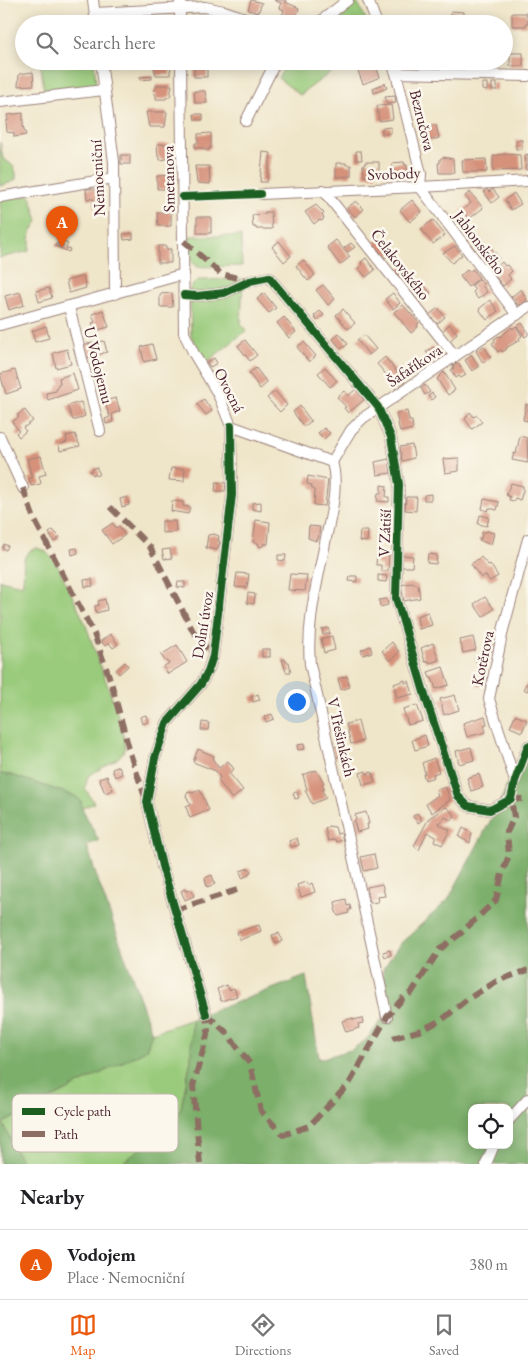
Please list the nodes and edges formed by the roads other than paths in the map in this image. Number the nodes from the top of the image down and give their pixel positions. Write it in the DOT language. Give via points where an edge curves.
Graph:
graph roads {
  1 [pos="93,0"];
  2 [pos="348,0"];
  3 [pos="368,0"];
  4 [pos="180,4"];
  5 [pos="95,15"];
  6 [pos="113,15"];
  7 [pos="236,15"];
  8 [pos="329,15"];
  9 [pos="374,15"];
  10 [pos="102,70"];
  11 [pos="181,70"];
  12 [pos="272,70"];
  13 [pos="395,70"];
  14 [pos="396,73"];
  15 [pos="528,76"];
  16 [pos="104,90"];
  17 [pos="0,102"];
  18 [pos="246,121"];
  19 [pos="114,178"];
  20 [pos="528,181"];
  21 [pos="420,187"];
  22 [pos="323,190"];
  23 [pos="260,194"];
  24 [pos="0,197"];
  25 [pos="184,274"];
  26 [pos="116,294"];
  27 [pos="184,295"];
  28 [pos="68,307"];
  29 [pos="528,307"];
  30 [pos="517,315"];
  31 [pos="0,325"];
  32 [pos="454,356"];
  33 [pos="378,407"];
  34 [pos="232,426"];
  35 [pos="100,431"];
  36 [pos="0,437"];
  37 [pos="332,462"];
  38 [pos="23,488"];
  39 [pos="528,539"];
  40 [pos="528,746"];
  41 [pos="514,781"];
  42 [pos="206,1014"];
  43 [pos="386,1017"];
  44 [pos="528,1100"];
  45 [pos="513,1116"];
  46 [pos="492,1149"];
  47 [pos="486,1164"];
  1 -- 5 [label="street"];
  2 -- 8 [label="street"];
  3 -- 9 [label="street"];
  4 -- 6 [label="street"];
  4 -- 7 [label="street"];
  10 -- 16 [label="street, Nemocniční"];
  11 -- 25 [label="street, Smetanova"];
  12 -- 18 [label="street"];
  13 -- 14 [label="street, Bezručova"];
  14 -- 15 [label="street"];
  14 -- 21 [label="street, Bezručova" via="421,174"];
  16 -- 17 [label="street"];
  16 -- 19 [label="street, Nemocniční"];
  19 -- 24 [label="street"];
  19 -- 26 [label="street, Nemocniční"];
  20 -- 21 [label="street, Svobody"];
  21 -- 22 [label="street, Svobody"];
  21 -- 30 [label="street, Jablonského"];
  22 -- 23 [label="street, Svobody"];
  22 -- 32 [label="street, Čelakovského"];
  25 -- 26 [label="street"];
  25 -- 27 [label="street, Smetanova"];
  26 -- 28 [label="street"];
  27 -- 33 [label="street, V Zátiší" via="224,293 250,281 269,277"];
  27 -- 34 [label="street, Ovocná" via="184,333"];
  28 -- 31 [label="street"];
  28 -- 35 [label="street, U Vodojemu"];
  29 -- 30 [label="street, Šafaříkova"];
  30 -- 32 [label="street, Šafaříkova"];
  32 -- 33 [label="street, Šafaříkova"];
  33 -- 37 [label="street, Šafaříkova" via="351,430"];
  33 -- 41 [label="street, V Zátiší" via="391,438 399,484 396,598 458,796 468,806 490,810 511,799"];
  34 -- 37 [label="street, Ovocná"];
  34 -- 42 [label="street, Dolní úvoz" via="232,495 213,656 200,684 167,723 155,758 147,802 162,866"];
  36 -- 38 [label="street"];
  37 -- 43 [label="street, V Třešinkách" via="335,475 331,515 308,634 310,664"];
  39 -- 41 [label="street, Kotěrova" via="503,630 489,699"];
  40 -- 41 [label="street, V Zátiší"];
  44 -- 45 [label="street"];
  46 -- 47 [label="street"];
}
